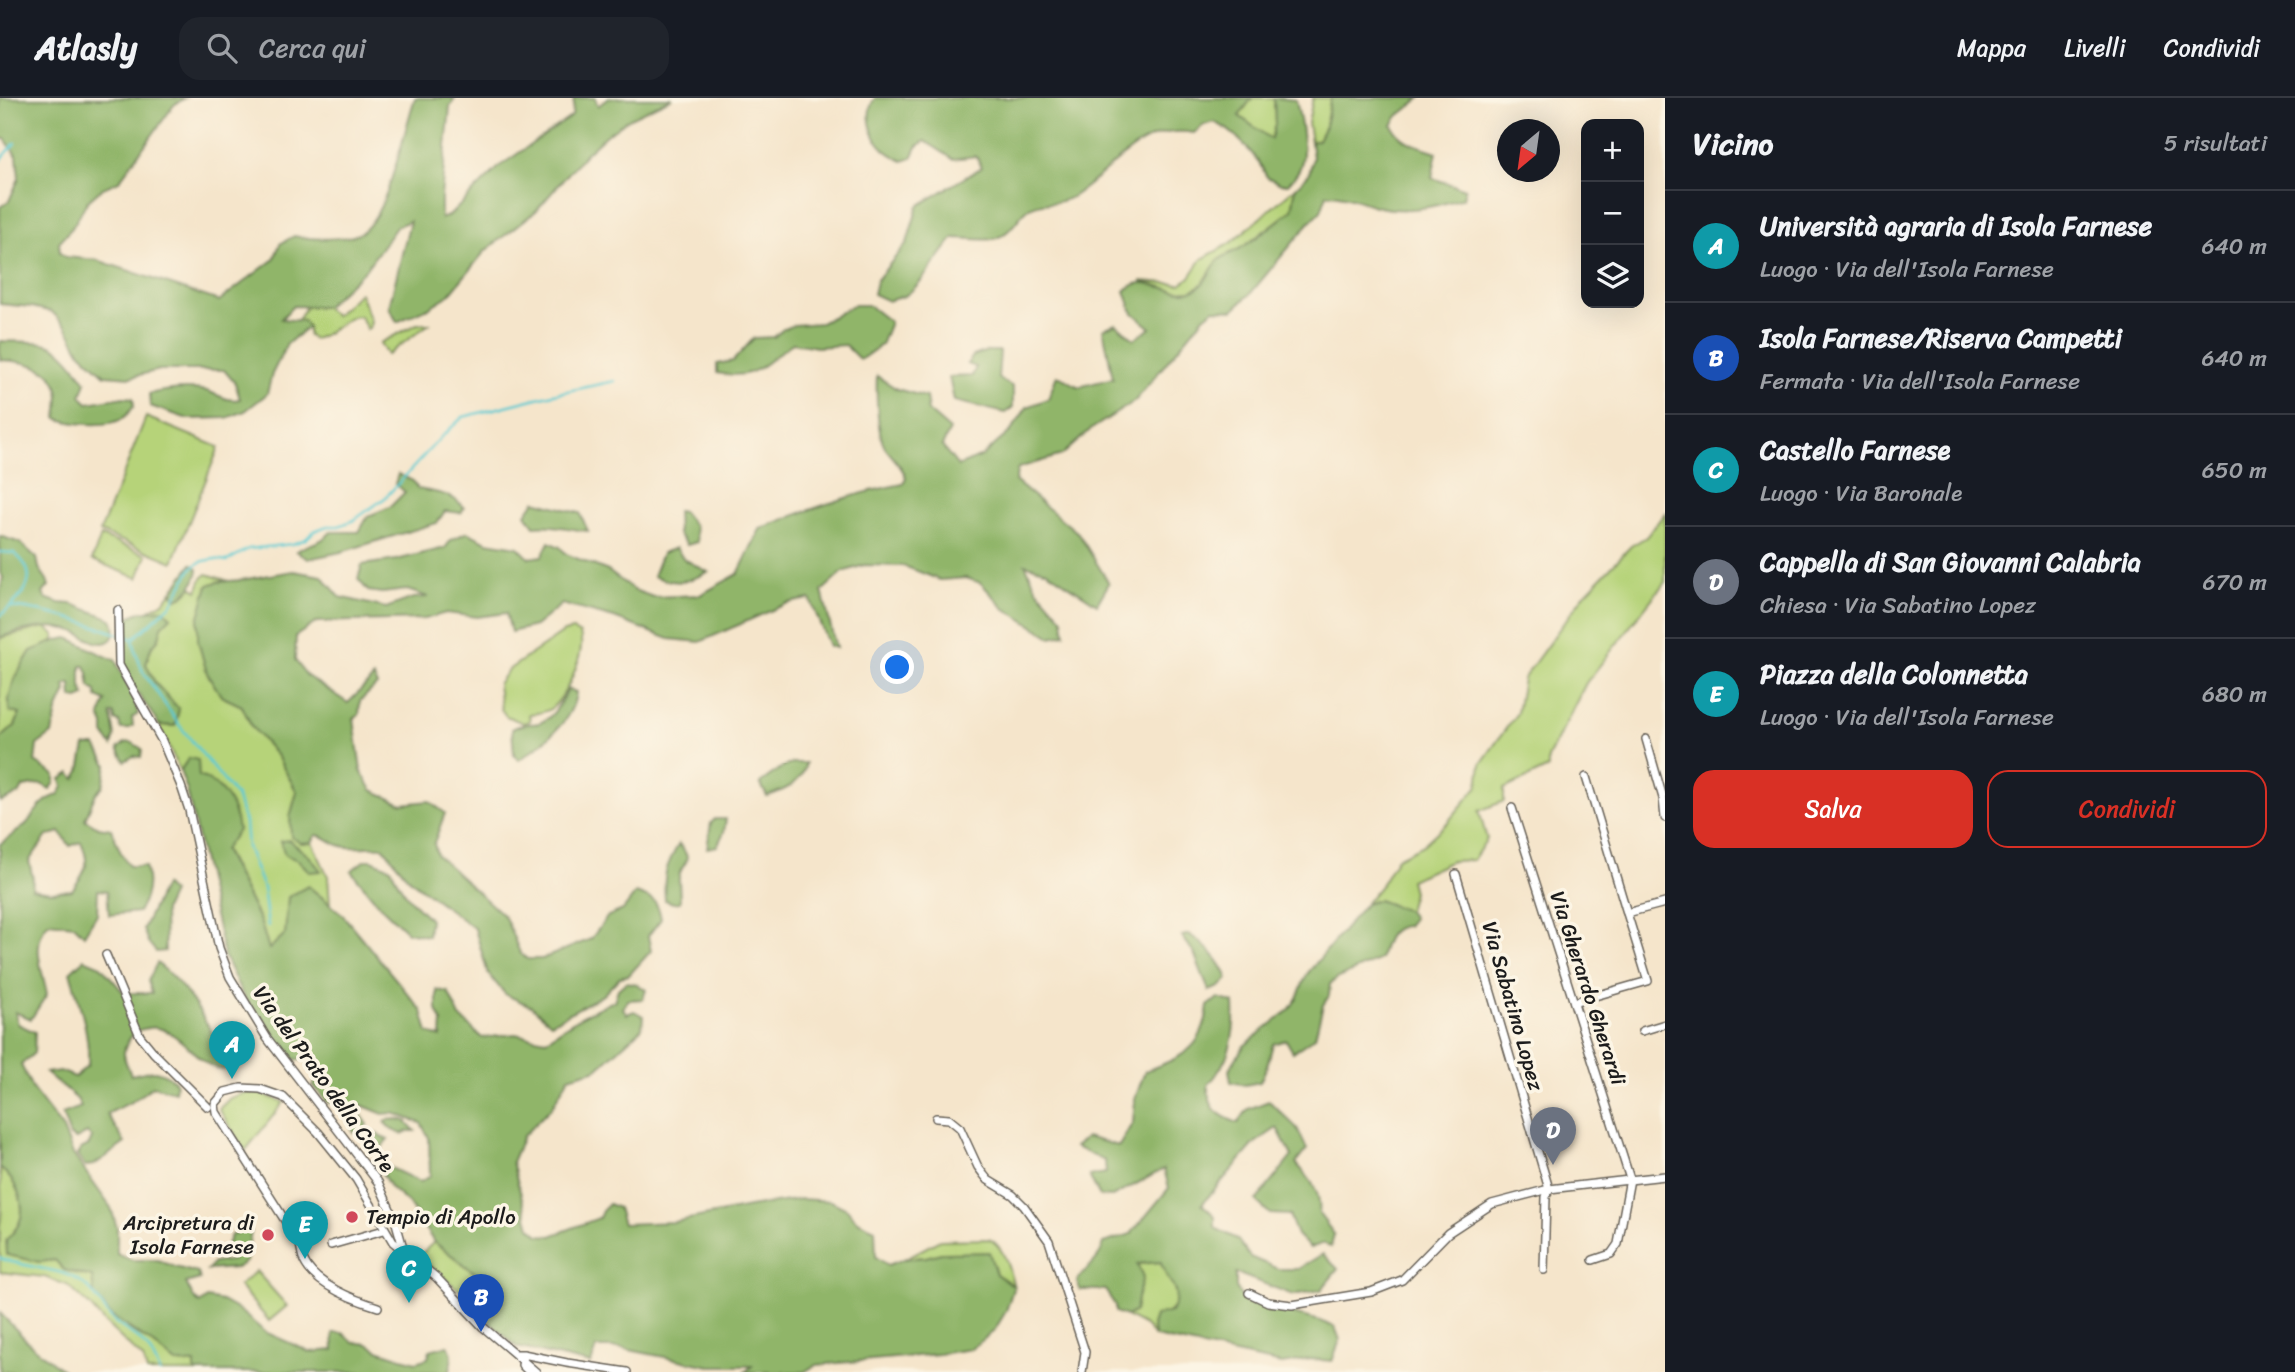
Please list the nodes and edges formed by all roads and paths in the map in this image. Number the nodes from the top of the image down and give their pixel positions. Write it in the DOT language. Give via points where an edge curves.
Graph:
graph roads {
  1 [pos="118,610"];
  2 [pos="1646,738"];
  3 [pos="1586,777"];
  4 [pos="1512,807"];
  5 [pos="1665,818"];
  6 [pos="1456,874"];
  7 [pos="1665,903"];
  8 [pos="1627,913"];
  9 [pos="107,955"];
  10 [pos="1574,1002"];
  11 [pos="1665,1024"];
  12 [pos="1642,1031"];
  13 [pos="208,1107"];
  14 [pos="936,1118"];
  15 [pos="1665,1176"];
  16 [pos="1630,1179"];
  17 [pos="1549,1189"];
  18 [pos="384,1230"];
  19 [pos="331,1245"];
  20 [pos="404,1252"];
  21 [pos="1593,1260"];
  22 [pos="1544,1270"];
  23 [pos="1249,1293"];
  24 [pos="378,1307"];
  25 [pos="520,1357"];
  26 [pos="529,1372"];
  27 [pos="537,1372"];
  28 [pos="627,1372"];
  29 [pos="1082,1372"];
  1 -- 20 [label="street, Via del Prato della Corte" via="118,659 181,786 230,977 267,1038 378,1182"];
  2 -- 5 [label="street"];
  3 -- 8 [label="street"];
  4 -- 10 [label="street, Via Gherardo Gherardi"];
  6 -- 17 [label="street, Via Sabatino Lopez"];
  7 -- 8 [label="street"];
  8 -- 10 [label="street" via="1648,981"];
  9 -- 13 [label="street" via="140,1036"];
  10 -- 16 [label="street, Via Gherardo Gherardi"];
  11 -- 12 [label="street"];
  14 -- 29 [label="street" via="949,1119 960,1128 984,1175 1019,1200 1049,1241 1085,1352"];
  15 -- 16 [label="street"];
  16 -- 17 [label="street"];
  16 -- 21 [label="street" via="1618,1244 1611,1254"];
  17 -- 22 [label="street"];
  17 -- 23 [label="street" via="1492,1203 1448,1233 1405,1278 1383,1288 1292,1305 1268,1302"];
  18 -- 19 [label="street"];
  18 -- 20 [label="street"];
  18 -- 24 [label="street" via="356,1179 283,1097 251,1087 228,1091 217,1100 216,1112 300,1244 309,1269 342,1294"];
  20 -- 25 [label="street"];
  25 -- 26 [label="street"];
  25 -- 27 [label="street"];
  25 -- 28 [label="street"];
}
